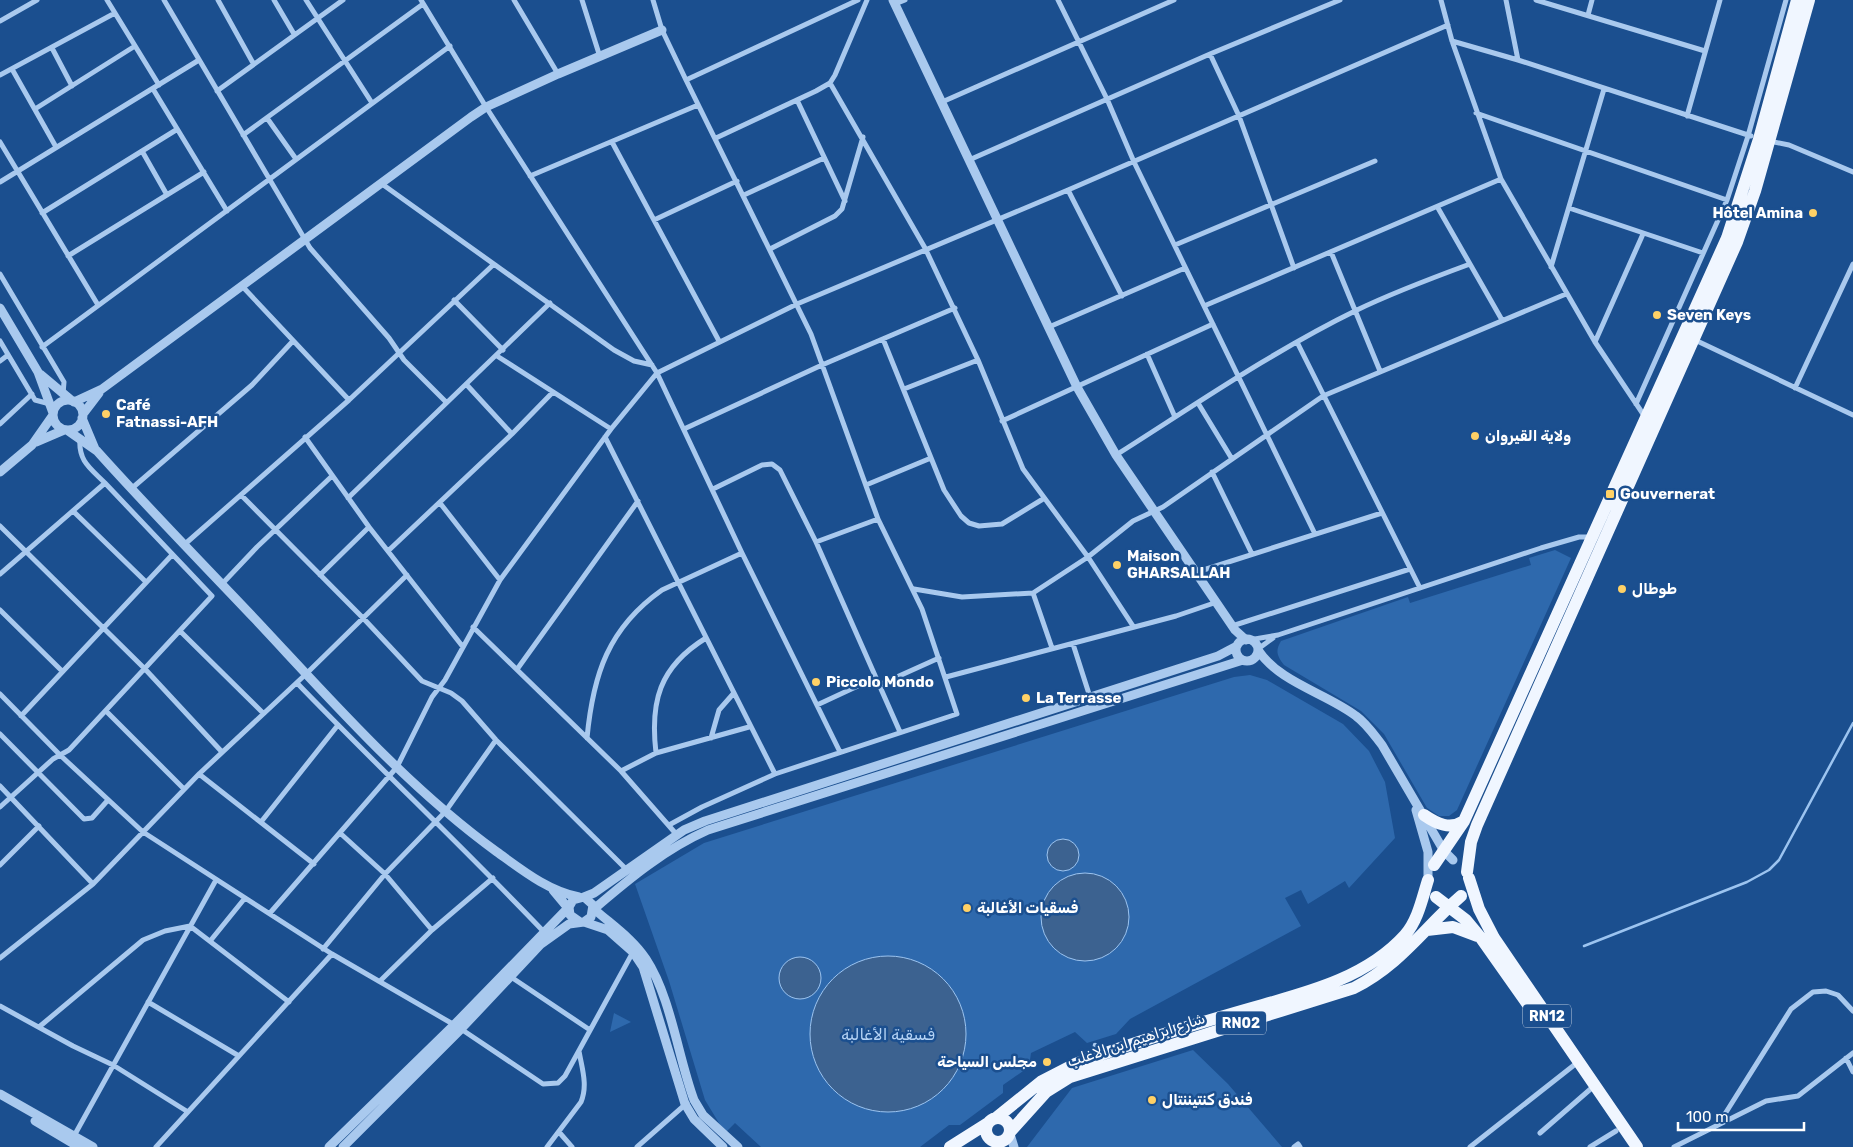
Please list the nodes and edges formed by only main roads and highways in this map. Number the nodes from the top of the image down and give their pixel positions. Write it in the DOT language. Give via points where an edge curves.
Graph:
graph roads {
  1 [pos="1797,0"];
  2 [pos="1809,0"];
  3 [pos="1759,139"];
  4 [pos="1645,438"];
  5 [pos="1598,540"];
  6 [pos="1424,815"];
  7 [pos="1464,821"];
  8 [pos="1448,856"];
  9 [pos="1430,874"];
  10 [pos="1468,875"];
  11 [pos="1461,896"];
  12 [pos="1436,897"];
  13 [pos="1449,907"];
  14 [pos="1427,930"];
  15 [pos="1481,938"];
  16 [pos="1575,1065"];
  17 [pos="1591,1088"];
  18 [pos="992,1120"];
  19 [pos="1010,1133"];
  20 [pos="996,1143"];
  21 [pos="950,1147"];
  22 [pos="980,1147"];
  23 [pos="1627,1147"];
  24 [pos="1637,1147"];
  1 -- 3 [label="main road"];
  2 -- 3 [label="main road"];
  3 -- 4 [label="main road" via="1727,238 1646,419"];
  3 -- 4 [label="main road" via="1737,242 1694,340"];
  4 -- 5 [label="main road"];
  5 -- 7 [label="main road"];
  5 -- 10 [label="main road" via="1477,825 1471,842"];
  6 -- 7 [label="main road" via="1446,826"];
  7 -- 8 [label="main road"];
  8 -- 9 [label="main road"];
  8 -- 10 [label="main road" via="1464,867"];
  9 -- 12 [label="main road, RN12" via="1432,892"];
  9 -- 18 [label="main road, شارع ابراهيم ابن الاغلب / RN02" via="1415,921 1405,935 1360,970 1316,988 1095,1051 1042,1081"];
  10 -- 11 [label="main road" via="1466,891"];
  10 -- 16 [label="main road, RN12" via="1479,909 1494,938"];
  11 -- 12 [label="main road" via="1449,901"];
  11 -- 13 [label="main road, شارع ابراهيم ابن الاغلب / RN02"];
  12 -- 13 [label="main road, RN12"];
  13 -- 14 [label="main road, شارع ابراهيم ابن الاغلب / RN02"];
  13 -- 15 [label="main road, RN12"];
  14 -- 15 [label="main road" via="1453,927"];
  14 -- 19 [label="main road, شارع ابراهيم ابن الاغلب / RN02" via="1400,958 1354,988 1070,1077 1046,1092"];
  15 -- 16 [label="main road, RN12"];
  16 -- 17 [label="main road, RN12"];
  17 -- 23 [label="main road, RN12"];
  17 -- 24 [label="main road, RN12"];
  18 -- 19 [label="main road" via="1007,1121"];
  18 -- 20 [label="main road" via="986,1131"];
  18 -- 21 [label="main road, شارع ابراهيم ابن الاغلب"];
  19 -- 20 [label="main road"];
  20 -- 22 [label="main road"];
}
